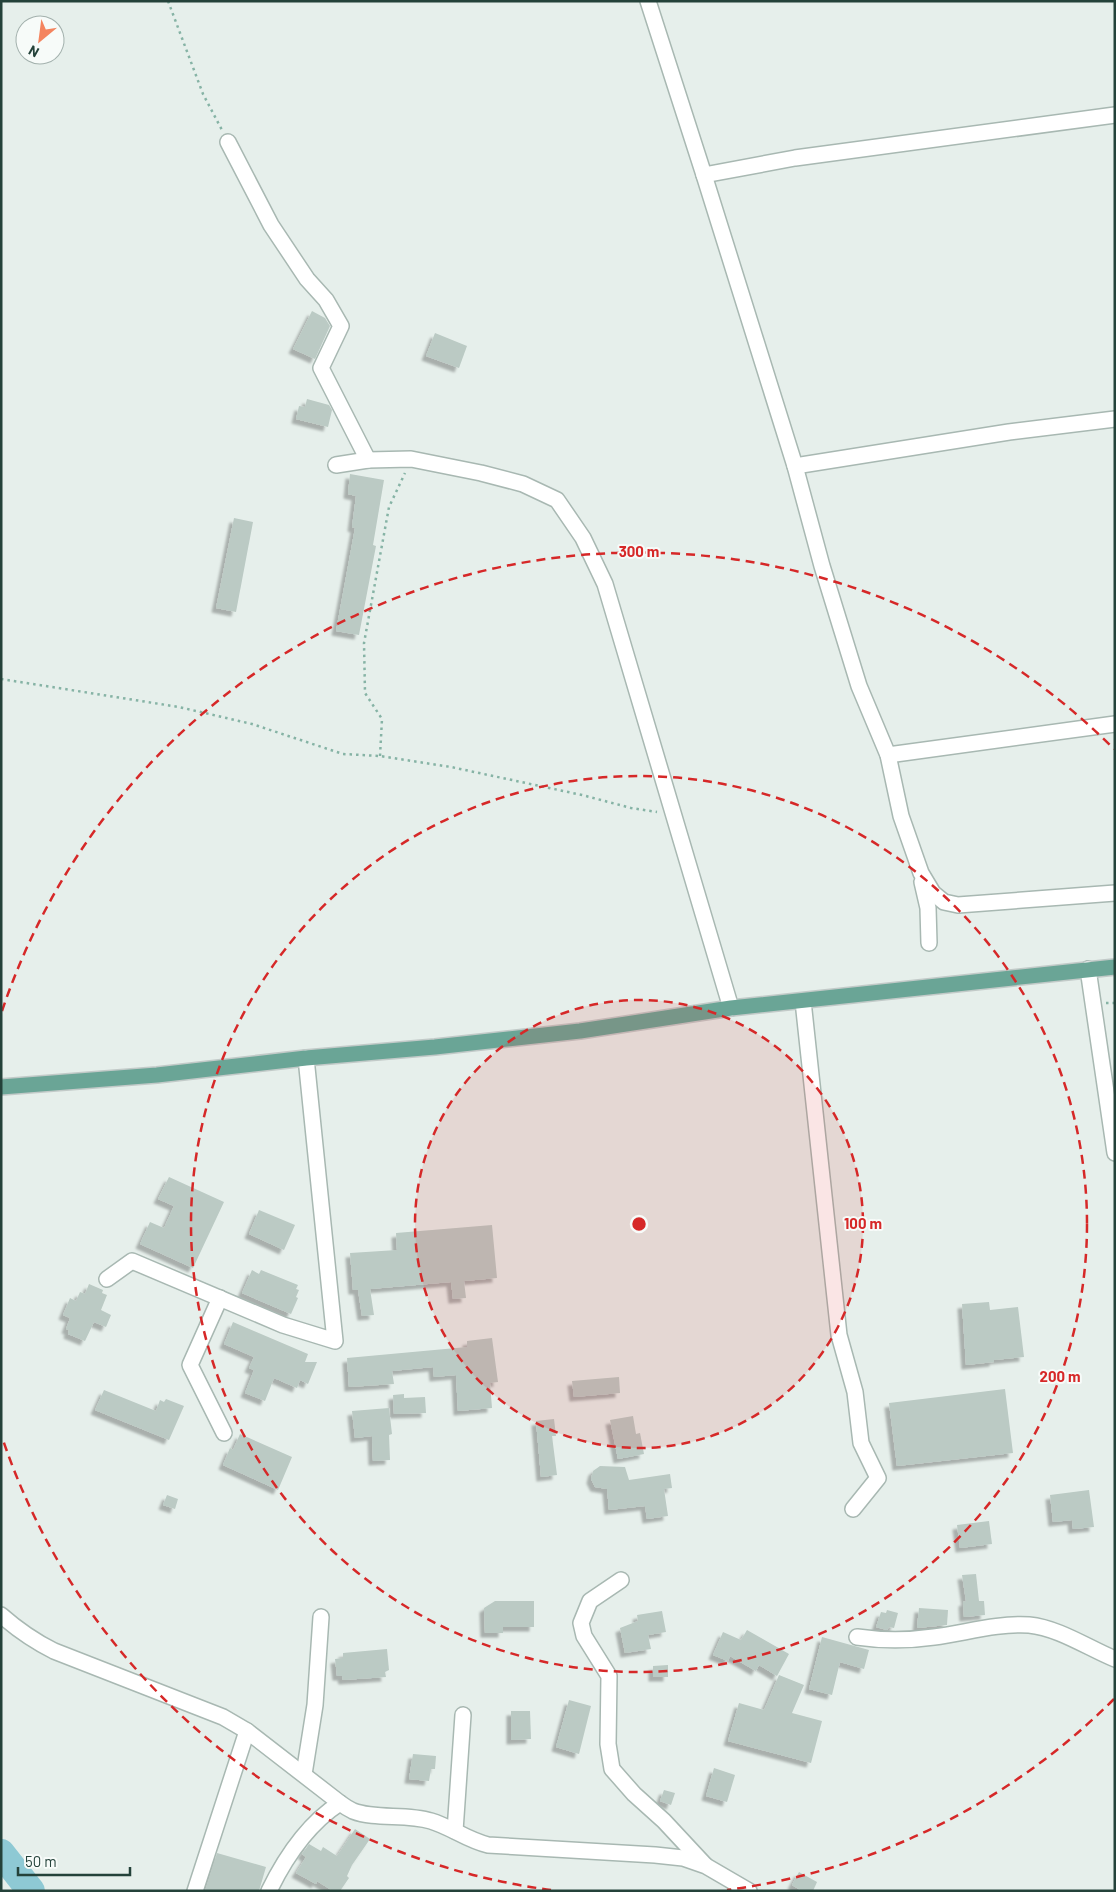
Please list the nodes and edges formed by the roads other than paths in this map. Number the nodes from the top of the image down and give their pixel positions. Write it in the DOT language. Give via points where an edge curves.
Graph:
graph roads {
  1 [pos="648,1"];
  2 [pos="1115,114"];
  3 [pos="228,142"];
  4 [pos="704,175"];
  5 [pos="1115,419"];
  6 [pos="368,460"];
  7 [pos="336,465"];
  8 [pos="795,466"];
  9 [pos="1115,724"];
  10 [pos="888,755"];
  11 [pos="921,873"];
  12 [pos="1115,893"];
  13 [pos="930,943"];
  14 [pos="1115,967"];
  15 [pos="1088,969"];
  16 [pos="803,1001"];
  17 [pos="731,1008"];
  18 [pos="306,1058"];
  19 [pos="1,1086"];
  20 [pos="1115,1153"];
  21 [pos="107,1279"];
  22 [pos="220,1298"];
  23 [pos="224,1433"];
  24 [pos="853,1509"];
  25 [pos="621,1580"];
  26 [pos="1,1615"];
  27 [pos="321,1618"];
  28 [pos="857,1637"];
  29 [pos="1115,1659"];
  30 [pos="463,1715"];
  31 [pos="247,1730"];
  32 [pos="304,1774"];
  33 [pos="340,1803"];
  34 [pos="455,1831"];
  35 [pos="706,1866"];
  36 [pos="196,1891"];
  37 [pos="269,1891"];
  38 [pos="749,1891"];
  1 -- 4 [label="street"];
  2 -- 4 [label="street" via="794,158"];
  3 -- 6 [label="street" via="271,225 341,326 321,368"];
  4 -- 8 [label="street"];
  5 -- 8 [label="street" via="1009,432"];
  6 -- 7 [label="street"];
  6 -- 17 [label="street" via="411,459 523,484 557,500 583,538 605,584"];
  8 -- 10 [label="street" via="858,686"];
  9 -- 10 [label="street"];
  10 -- 11 [label="street" via="901,816"];
  11 -- 12 [label="street" via="933,893 944,902 958,905"];
  11 -- 13 [label="street"];
  14 -- 15 [label="main road"];
  15 -- 16 [label="main road"];
  15 -- 20 [label="street"];
  16 -- 17 [label="main road"];
  16 -- 24 [label="street" via="839,1334 854,1392 860,1443 878,1478"];
  17 -- 18 [label="main road" via="580,1031"];
  18 -- 19 [label="main road"];
  18 -- 22 [label="street" via="335,1340 283,1325"];
  21 -- 22 [label="street" via="132,1261"];
  22 -- 23 [label="street" via="190,1365"];
  25 -- 35 [label="street" via="590,1601 581,1623 584,1636 609,1676 608,1744 612,1769"];
  26 -- 31 [label="street" via="16,1629 54,1651 223,1717"];
  27 -- 32 [label="street" via="315,1705"];
  28 -- 29 [label="street" via="887,1641 932,1638 999,1626 1030,1625"];
  30 -- 34 [label="street"];
  31 -- 32 [label="street"];
  31 -- 36 [label="street"];
  32 -- 33 [label="street"];
  33 -- 34 [label="street" via="367,1814 429,1820"];
  33 -- 37 [label="street" via="315,1823 280,1870"];
  34 -- 35 [label="street" via="488,1845 655,1855 683,1858"];
  35 -- 38 [label="street"];
}
